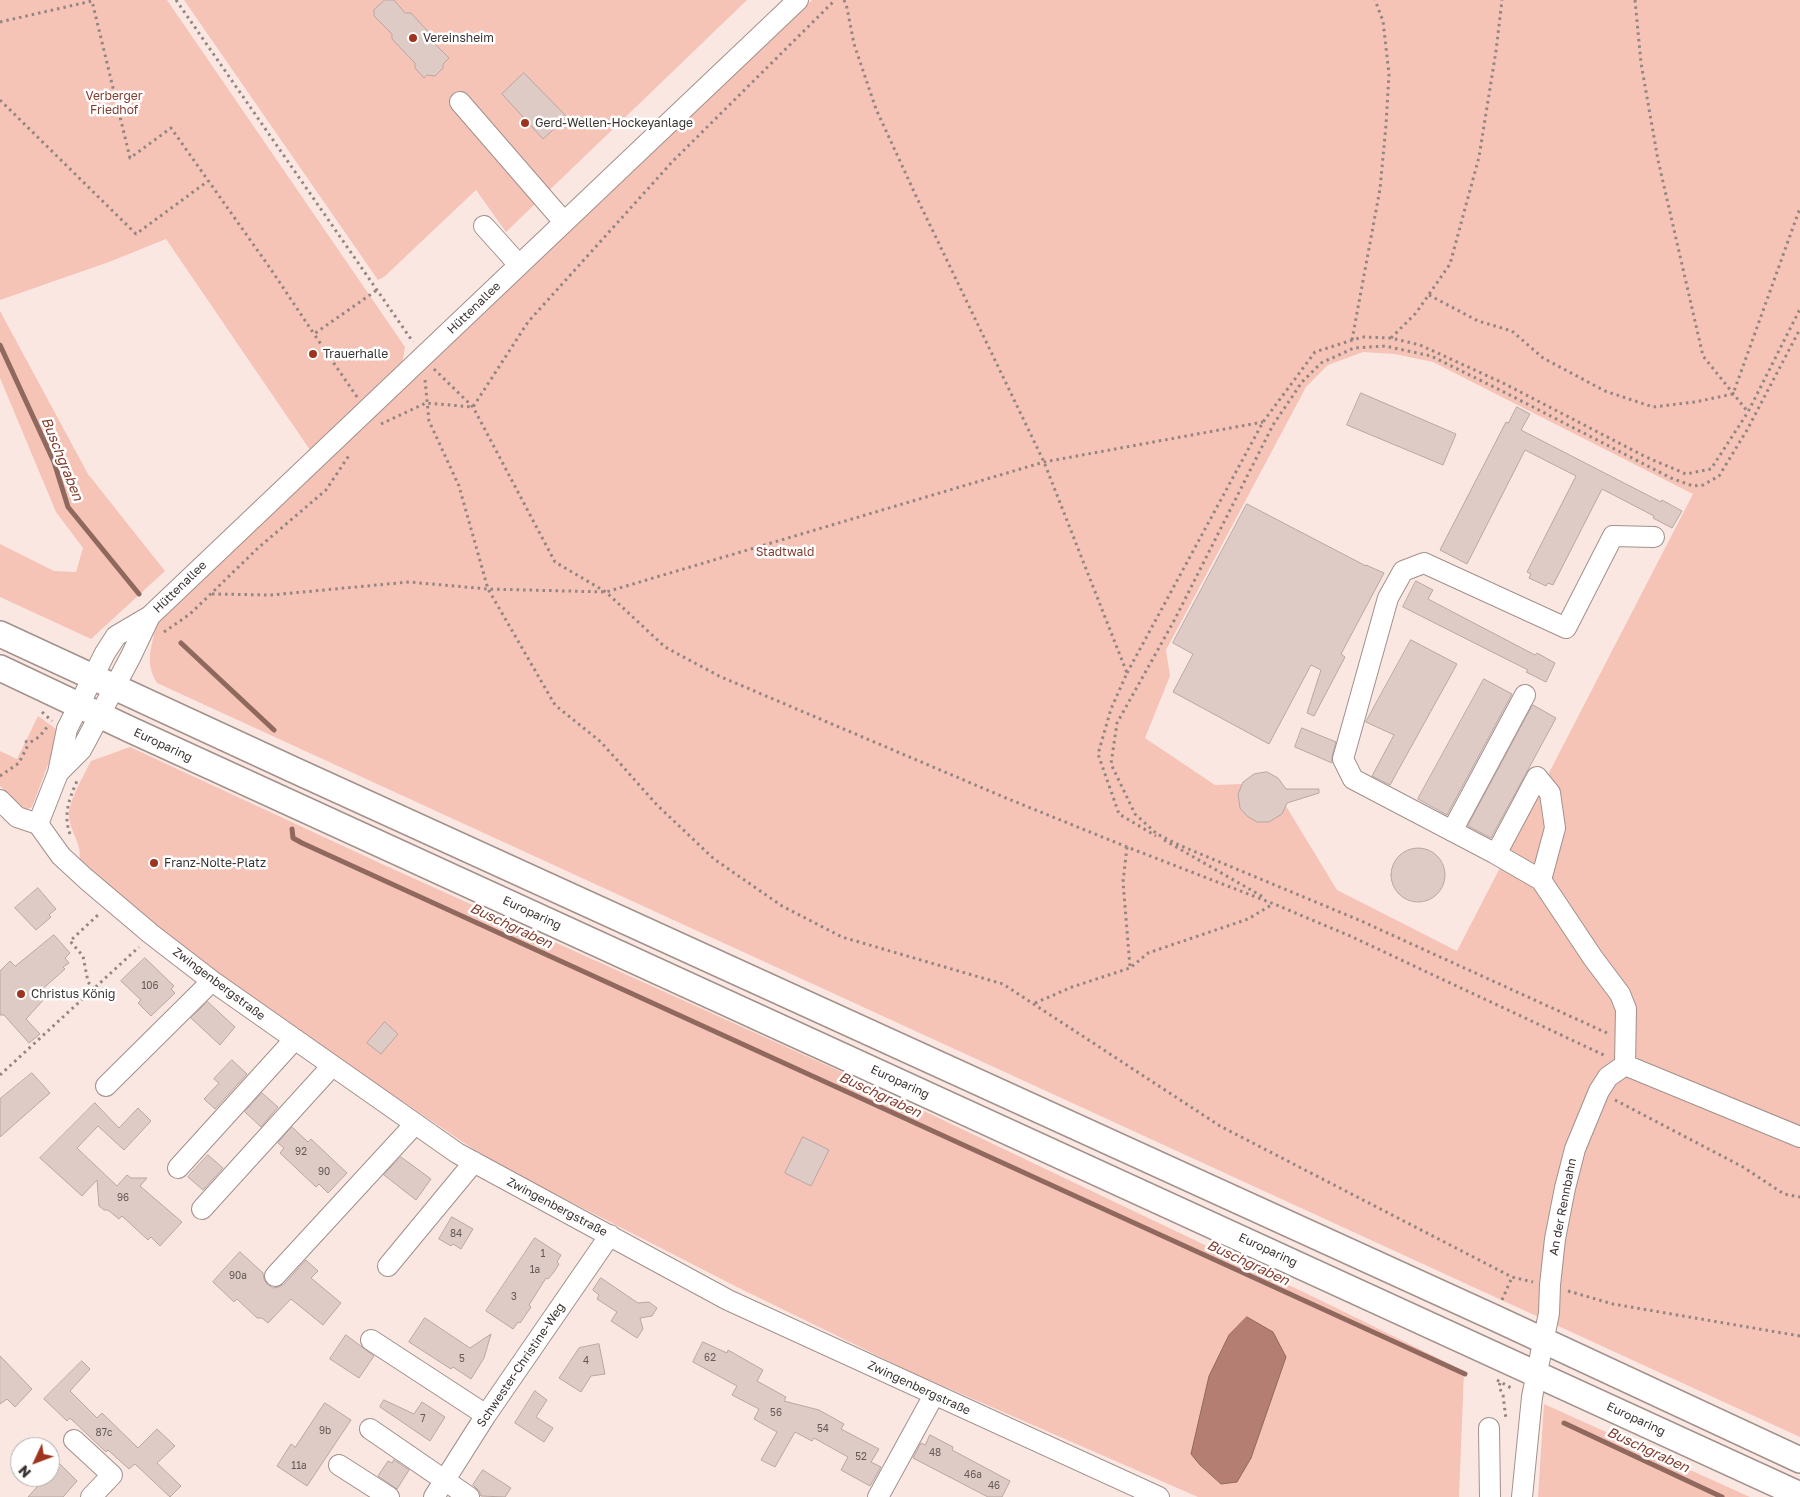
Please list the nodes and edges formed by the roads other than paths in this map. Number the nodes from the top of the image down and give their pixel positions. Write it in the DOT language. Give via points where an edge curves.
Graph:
graph roads {
  1 [pos="798,0"];
  2 [pos="460,102"];
  3 [pos="564,222"];
  4 [pos="484,226"];
  5 [pos="519,265"];
  6 [pos="1654,537"];
  7 [pos="0,634"];
  8 [pos="0,668"];
  9 [pos="104,682"];
  10 [pos="1525,695"];
  11 [pos="89,710"];
  12 [pos="0,800"];
  13 [pos="38,824"];
  14 [pos="1452,831"];
  15 [pos="1496,854"];
  16 [pos="1541,880"];
  17 [pos="212,980"];
  18 [pos="295,1040"];
  19 [pos="1626,1060"];
  20 [pos="332,1066"];
  21 [pos="106,1086"];
  22 [pos="415,1124"];
  23 [pos="1800,1137"];
  24 [pos="474,1162"];
  25 [pos="178,1168"];
  26 [pos="202,1209"];
  27 [pos="610,1235"];
  28 [pos="388,1266"];
  29 [pos="275,1276"];
  30 [pos="371,1340"];
  31 [pos="1543,1342"];
  32 [pos="1536,1373"];
  33 [pos="934,1395"];
  34 [pos="486,1415"];
  35 [pos="1489,1428"];
  36 [pos="370,1429"];
  37 [pos="74,1440"];
  38 [pos="1800,1460"];
  39 [pos="339,1465"];
  40 [pos="440,1489"];
  41 [pos="1138,1493"];
  42 [pos="1800,1495"];
  43 [pos="91,1497"];
  44 [pos="389,1497"];
  45 [pos="469,1497"];
  46 [pos="878,1497"];
  47 [pos="1159,1497"];
  48 [pos="1490,1497"];
  49 [pos="1522,1497"];
  1 -- 3 [label="street, Hüttenallee"];
  2 -- 3 [label="street"];
  3 -- 5 [label="street, Hüttenallee"];
  4 -- 5 [label="street"];
  5 -- 9 [label="street, Hüttenallee" via="423,357 374,416 150,616 116,636 105,653"];
  6 -- 14 [label="street" via="1613,536 1566,628 1424,563 1403,571 1388,598 1344,759 1352,779"];
  7 -- 9 [label="main road"];
  8 -- 11 [label="main road, Europaring"];
  9 -- 11 [label="street, Hüttenallee"];
  9 -- 31 [label="main road"];
  10 -- 14 [label="street"];
  11 -- 13 [label="street" via="67,729 58,773"];
  11 -- 32 [label="main road, Europaring"];
  12 -- 13 [label="street" via="17,817"];
  13 -- 17 [label="street, Zwingenbergstraße" via="70,865 151,934"];
  14 -- 15 [label="street"];
  15 -- 16 [label="street"];
  15 -- 16 [label="street" via="1538,777 1550,793 1555,828"];
  16 -- 19 [label="street" via="1592,958 1620,994 1626,1009"];
  17 -- 18 [label="street, Zwingenbergstraße"];
  17 -- 21 [label="street"];
  18 -- 20 [label="street, Zwingenbergstraße"];
  18 -- 25 [label="street"];
  19 -- 23 [label="street"];
  19 -- 31 [label="street, An der Rennbahn" via="1599,1091 1575,1149 1556,1239"];
  20 -- 22 [label="street, Zwingenbergstraße"];
  20 -- 26 [label="street"];
  22 -- 24 [label="street, Zwingenbergstraße"];
  22 -- 29 [label="street"];
  24 -- 27 [label="street, Zwingenbergstraße"];
  24 -- 28 [label="street"];
  27 -- 33 [label="street, Zwingenbergstraße" via="728,1300"];
  27 -- 34 [label="street, Schwester-Christine-Weg"];
  30 -- 34 [label="street"];
  31 -- 32 [label="street, An der Rennbahn"];
  31 -- 38 [label="main road"];
  32 -- 42 [label="main road, Europaring"];
  32 -- 49 [label="street"];
  33 -- 41 [label="street, Zwingenbergstraße"];
  33 -- 46 [label="street"];
  34 -- 40 [label="street, Schwester-Christine-Weg"];
  35 -- 48 [label="street"];
  36 -- 40 [label="street"];
  37 -- 43 [label="street" via="112,1475"];
  39 -- 44 [label="street"];
  40 -- 45 [label="street"];
  41 -- 47 [label="street, Zwingenbergstraße"];
}
